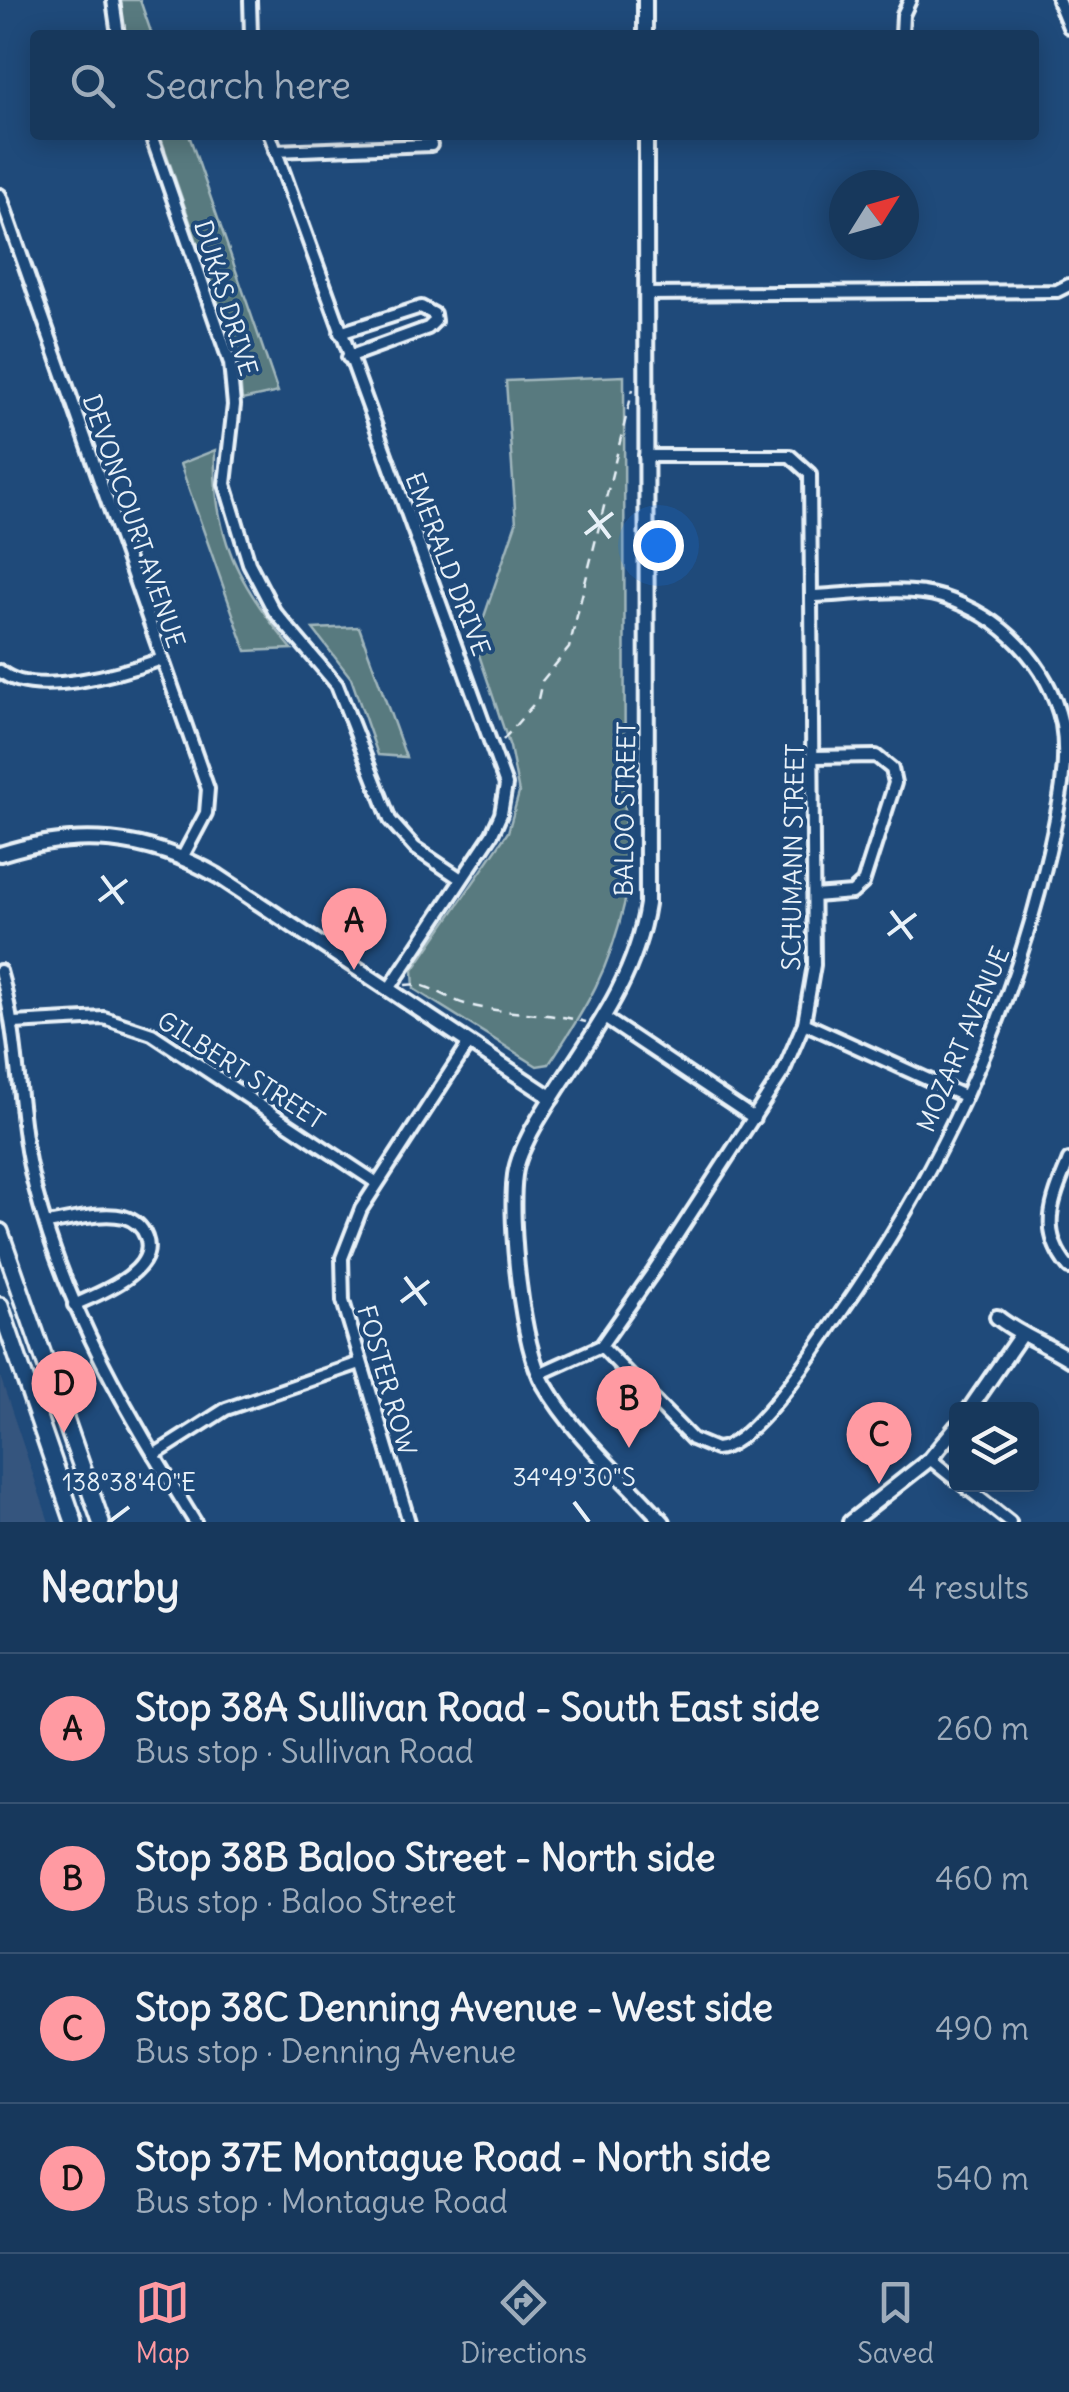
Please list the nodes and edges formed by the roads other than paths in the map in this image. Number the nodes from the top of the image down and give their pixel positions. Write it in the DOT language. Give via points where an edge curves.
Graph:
graph roads {
  1 [pos="113,0"];
  2 [pos="250,0"];
  3 [pos="645,0"];
  4 [pos="910,0"];
  5 [pos="1058,0"];
  6 [pos="1069,26"];
  7 [pos="117,30"];
  8 [pos="251,30"];
  9 [pos="646,30"];
  10 [pos="902,30"];
  11 [pos="153,140"];
  12 [pos="272,140"];
  13 [pos="646,140"];
  14 [pos="431,145"];
  15 [pos="276,151"];
  16 [pos="0,196"];
  17 [pos="1069,286"];
  18 [pos="646,294"];
  19 [pos="340,334"];
  20 [pos="348,357"];
  21 [pos="646,456"];
  22 [pos="814,596"];
  23 [pos="162,659"];
  24 [pos="0,670"];
  25 [pos="814,757"];
  26 [pos="0,854"];
  27 [pos="182,858"];
  28 [pos="460,879"];
  29 [pos="814,896"];
  30 [pos="0,970"];
  31 [pos="389,989"];
  32 [pos="14,1023"];
  33 [pos="804,1023"];
  34 [pos="603,1024"];
  35 [pos="468,1043"];
  36 [pos="964,1096"];
  37 [pos="552,1098"];
  38 [pos="754,1118"];
  39 [pos="1069,1160"];
  40 [pos="377,1183"];
  41 [pos="46,1224"];
  42 [pos="0,1232"];
  43 [pos="1069,1268"];
  44 [pos="0,1306"];
  45 [pos="74,1306"];
  46 [pos="998,1317"];
  47 [pos="1020,1336"];
  48 [pos="600,1346"];
  49 [pos="1069,1359"];
  50 [pos="360,1363"];
  51 [pos="539,1374"];
  52 [pos="975,1402"];
  53 [pos="949,1436"];
  54 [pos="154,1455"];
  55 [pos="930,1459"];
  56 [pos="949,1474"];
  57 [pos="972,1492"];
  58 [pos="74,1522"];
  59 [pos="101,1522"];
  60 [pos="195,1522"];
  61 [pos="409,1522"];
  62 [pos="663,1522"];
  63 [pos="850,1522"];
  64 [pos="1010,1522"];
  1 -- 7 [label="street"];
  2 -- 8 [label="street"];
  3 -- 9 [label="street"];
  4 -- 10 [label="street"];
  5 -- 6 [label="street"];
  11 -- 28 [label="street, DUKAS DRIVE" via="230,363 234,405 226,484 248,563 274,611 337,685 390,820 415,848"];
  12 -- 15 [label="street, EMERALD DRIVE"];
  13 -- 18 [label="street, BALOO STREET"];
  14 -- 15 [label="street"];
  15 -- 19 [label="street, EMERALD DRIVE"];
  16 -- 23 [label="street, DEVONCOURT AVENUE"];
  17 -- 18 [label="street"];
  18 -- 21 [label="street, BALOO STREET"];
  19 -- 20 [label="street, EMERALD DRIVE"];
  19 -- 20 [label="street" via="421,307 434,314 428,328"];
  20 -- 28 [label="street, EMERALD DRIVE" via="506,785 502,814"];
  21 -- 22 [label="street, SCHUMANN STREET" via="790,456 802,462 812,482"];
  21 -- 34 [label="street, BALOO STREET" via="648,884 636,952"];
  22 -- 25 [label="street, SCHUMANN STREET"];
  22 -- 36 [label="street, MOZART AVENUE" via="923,594 980,614 1028,654 1062,721 1064,778 1043,878 1012,982"];
  23 -- 24 [label="street" via="94,680 15,680"];
  23 -- 27 [label="street, DEVONCOURT AVENUE" via="208,794 206,813"];
  25 -- 29 [label="street, SCHUMANN STREET"];
  25 -- 29 [label="street" via="876,756 892,770 895,783 863,883 844,894"];
  26 -- 27 [label="street" via="95,837"];
  27 -- 31 [label="street"];
  28 -- 31 [label="street, EMERALD DRIVE"];
  29 -- 33 [label="street, SCHUMANN STREET" via="814,966"];
  30 -- 32 [label="street"];
  31 -- 35 [label="street"];
  32 -- 40 [label="street, GILBERT STREET" via="104,1018 152,1034"];
  32 -- 41 [label="street" via="28,1150"];
  33 -- 36 [label="street"];
  33 -- 38 [label="street, SCHUMANN STREET"];
  34 -- 37 [label="street, BALOO STREET"];
  34 -- 38 [label="street"];
  35 -- 37 [label="street"];
  35 -- 40 [label="street, FOSTER ROW"];
  36 -- 48 [label="street, MOZART AVENUE" via="881,1256 790,1383 729,1447 692,1440"];
  37 -- 51 [label="street, BALOO STREET" via="520,1156 514,1196 524,1315"];
  38 -- 48 [label="street, SCHUMANN STREET"];
  39 -- 43 [label="street" via="1048,1224"];
  40 -- 50 [label="street, FOSTER ROW" via="351,1226 342,1258 343,1301"];
  41 -- 45 [label="street"];
  41 -- 45 [label="street" via="119,1216 146,1237 147,1256 138,1268"];
  42 -- 59 [label="main road"];
  44 -- 58 [label="main road"];
  45 -- 54 [label="street" via="109,1382"];
  46 -- 47 [label="street"];
  47 -- 49 [label="street"];
  47 -- 52 [label="street"];
  48 -- 51 [label="street"];
  50 -- 54 [label="street" via="226,1409"];
  50 -- 61 [label="street, FOSTER ROW"];
  51 -- 62 [label="street, BALOO STREET" via="576,1426"];
  53 -- 55 [label="street"];
  54 -- 60 [label="street"];
  55 -- 56 [label="street"];
  55 -- 63 [label="street"];
  57 -- 64 [label="street"];
}
